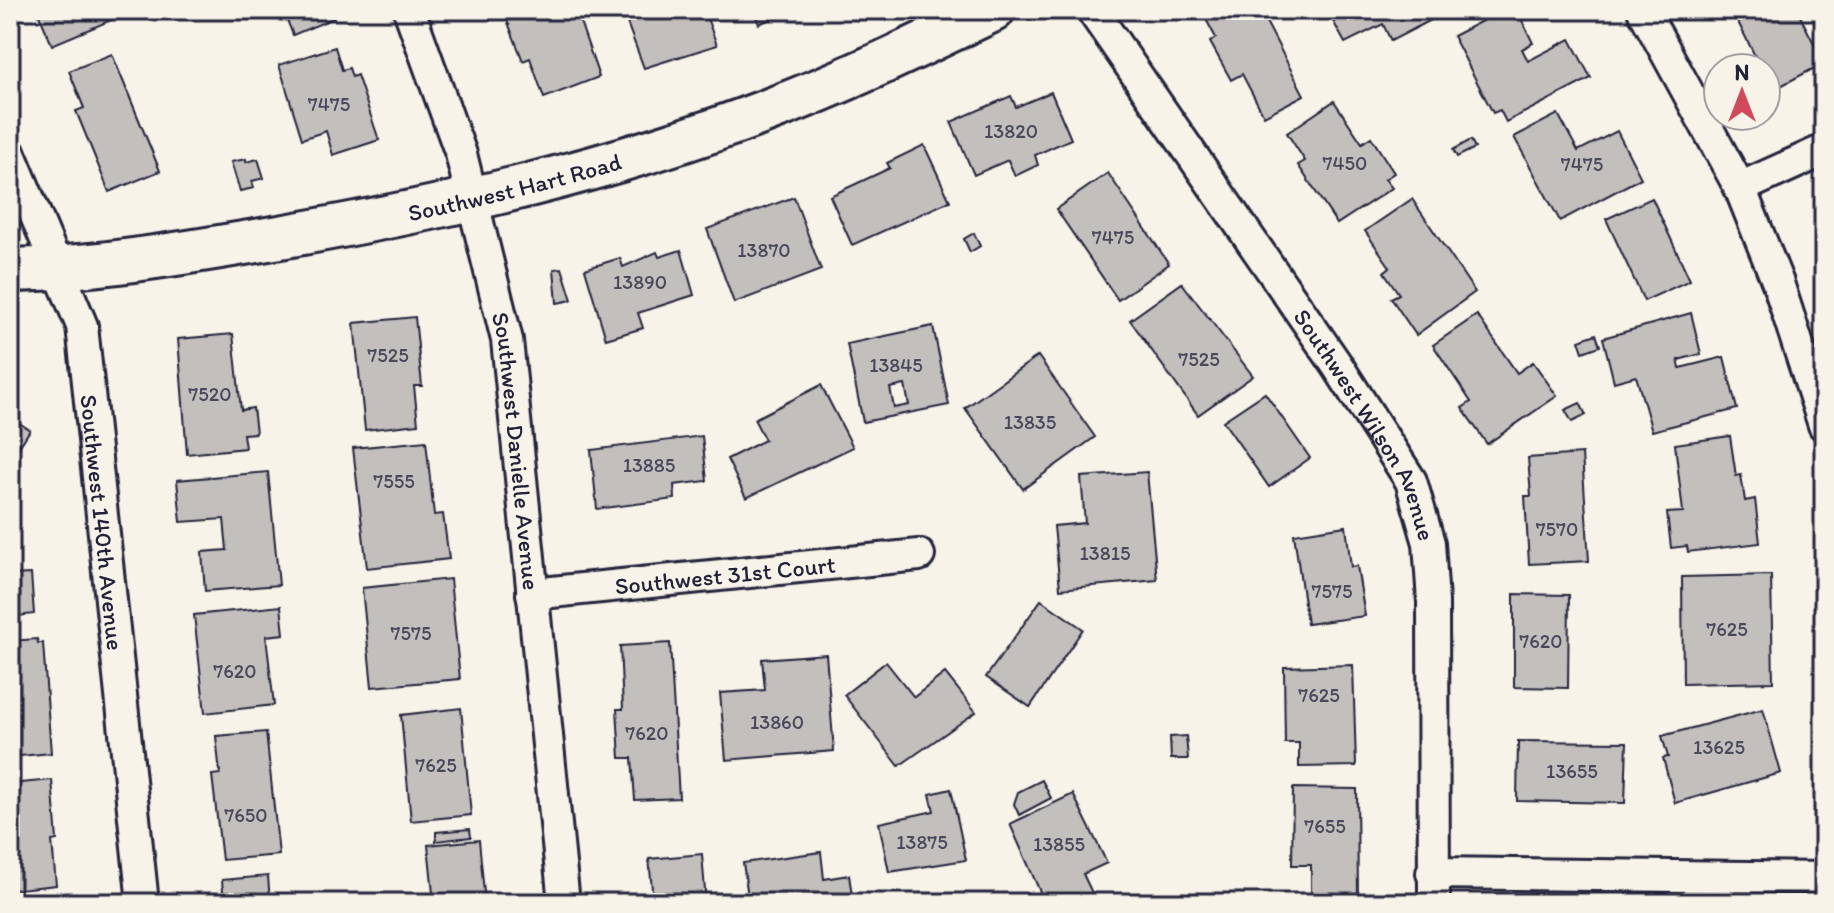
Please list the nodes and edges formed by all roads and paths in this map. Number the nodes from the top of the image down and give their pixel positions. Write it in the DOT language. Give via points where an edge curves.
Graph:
graph roads {
  1 [pos="409,10"];
  2 [pos="993,10"];
  3 [pos="1092,10"];
  4 [pos="1643,10"];
  5 [pos="1824,150"];
  6 [pos="10,154"];
  7 [pos="1740,188"];
  8 [pos="473,200"];
  9 [pos="60,269"];
  10 [pos="10,270"];
  11 [pos="1824,425"];
  12 [pos="919,555"];
  13 [pos="532,594"];
  14 [pos="1432,873"];
  15 [pos="1824,878"];
  16 [pos="143,903"];
  17 [pos="564,903"];
  18 [pos="1434,903"];
  1 -- 8 [label="street, Southwest Danielle Avenue" via="440,87"];
  2 -- 8 [label="street, Southwest Hart Road" via="772,109 643,154"];
  3 -- 14 [label="street, Southwest Wilson Avenue" via="1411,481 1429,543 1433,602"];
  4 -- 7 [label="street"];
  5 -- 7 [label="street"];
  6 -- 9 [label="street, Southwest 140th Avenue"];
  7 -- 11 [label="street" via="1778,283"];
  8 -- 9 [label="street, Southwest Hart Road" via="118,264"];
  8 -- 13 [label="street, Southwest Danielle Avenue" via="507,340"];
  9 -- 10 [label="street, Southwest Hart Road"];
  9 -- 16 [label="street, Southwest 140th Avenue" via="82,326"];
  12 -- 13 [label="street, Southwest 31st Court"];
  13 -- 17 [label="street, Southwest Danielle Avenue"];
  14 -- 15 [label="street"];
  14 -- 18 [label="street, Southwest Wilson Avenue"];
}
